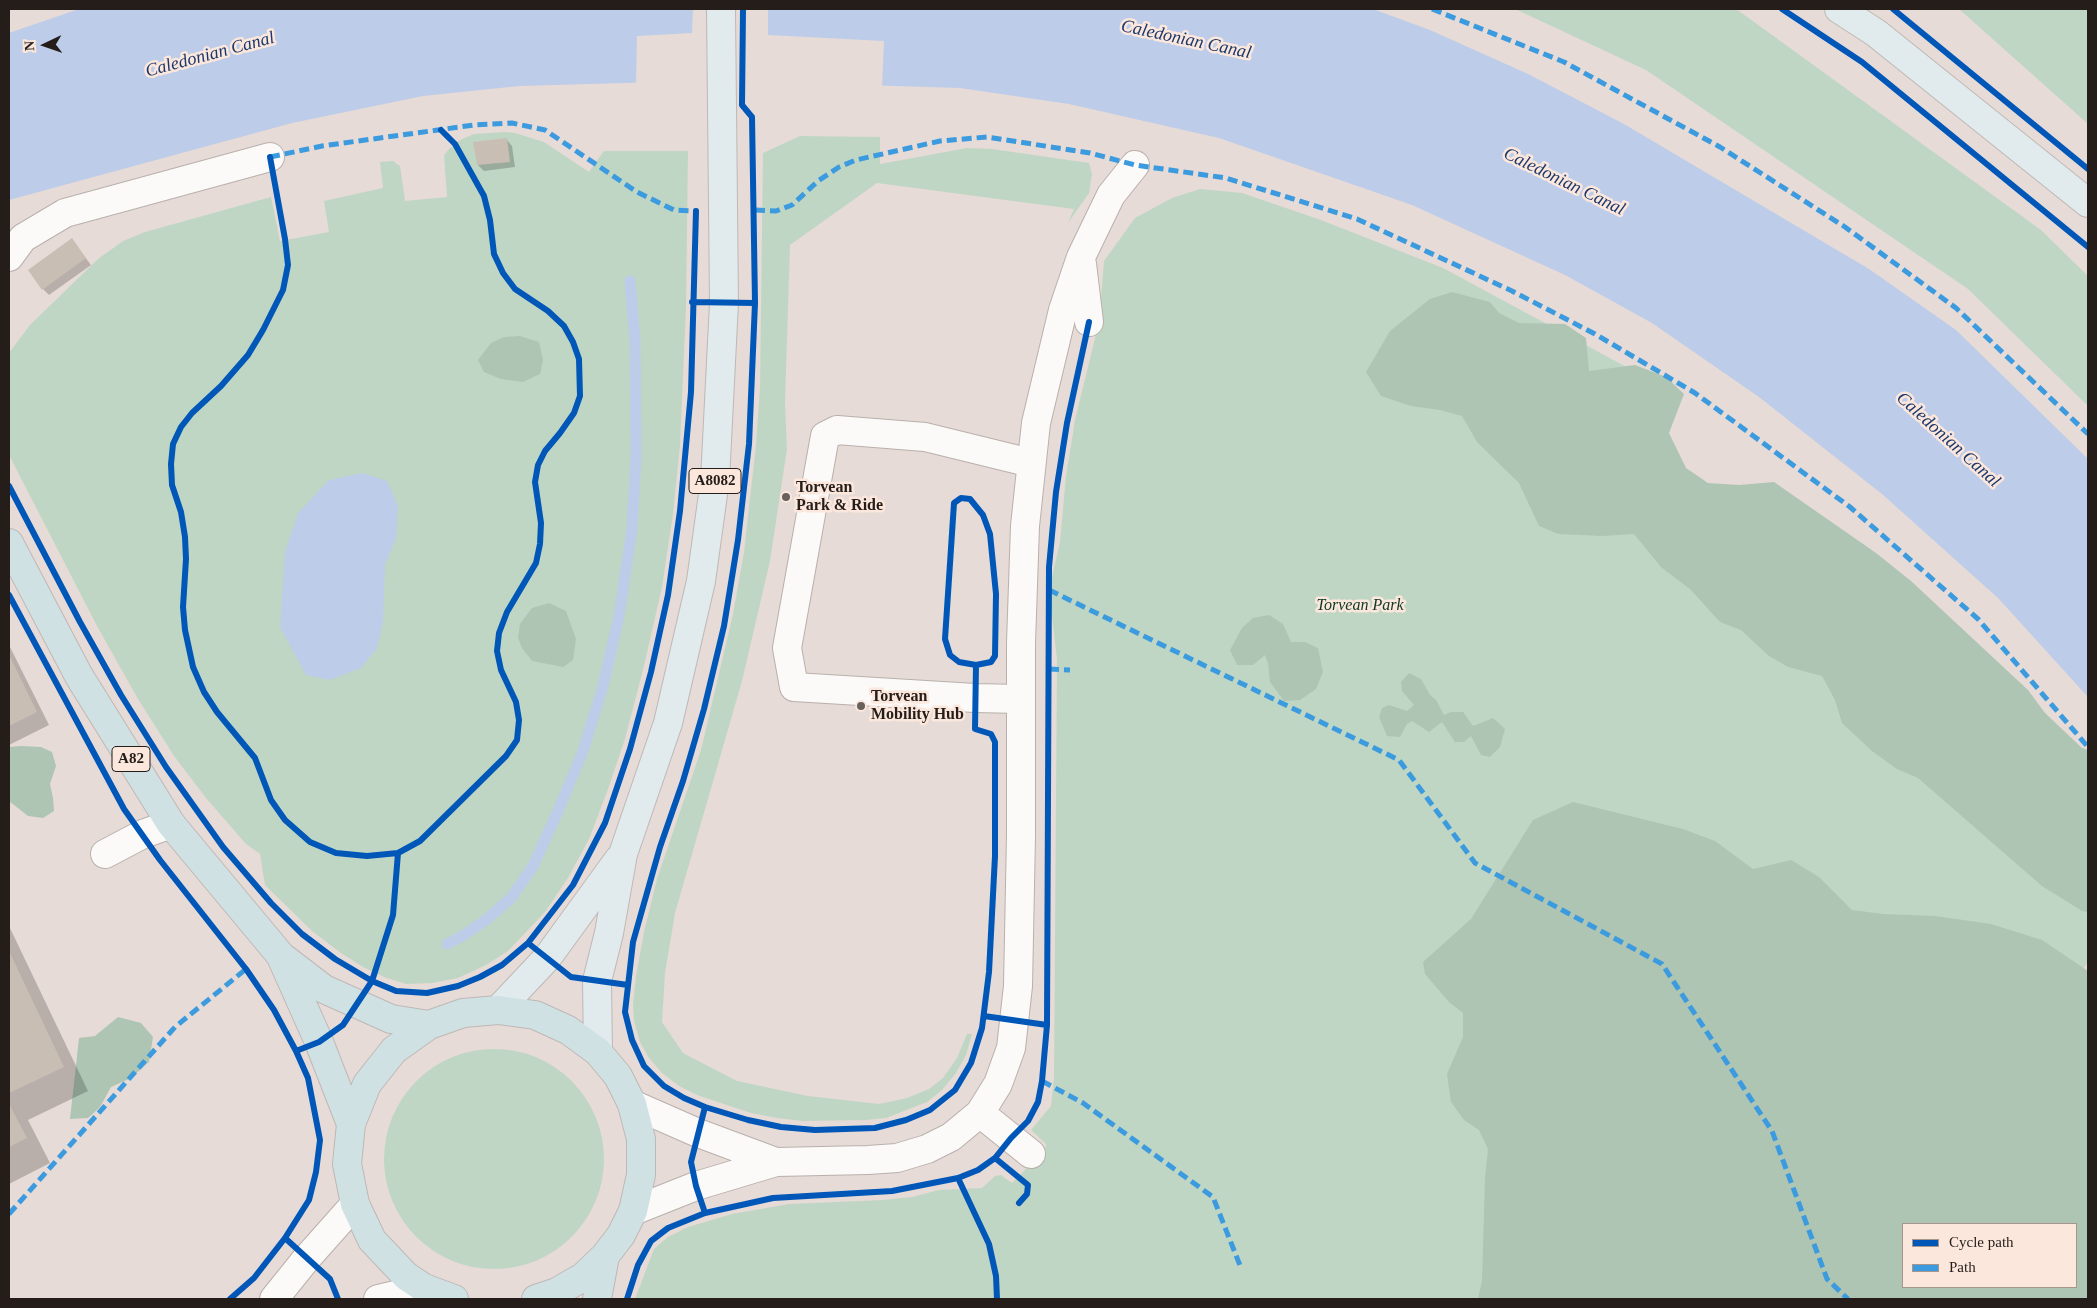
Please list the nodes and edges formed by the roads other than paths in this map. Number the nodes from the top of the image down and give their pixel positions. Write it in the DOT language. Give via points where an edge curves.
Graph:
graph roads {
  1 [pos="721,9"];
  2 [pos="1839,9"];
  3 [pos="270,157"];
  4 [pos="1135,165"];
  5 [pos="2088,203"];
  6 [pos="9,257"];
  7 [pos="1081,257"];
  8 [pos="1089,322"];
  9 [pos="1031,463"];
  10 [pos="9,543"];
  11 [pos="1020,699"];
  12 [pos="171,824"];
  13 [pos="105,854"];
  14 [pos="622,854"];
  15 [pos="281,956"];
  16 [pos="498,1010"];
  17 [pos="429,1025"];
  18 [pos="598,1052"];
  19 [pos="632,1104"];
  20 [pos="980,1114"];
  21 [pos="351,1124"];
  22 [pos="1031,1154"];
  23 [pos="776,1162"];
  24 [pos="355,1204"];
  25 [pos="632,1211"];
  26 [pos="605,1256"];
  27 [pos="424,1288"];
  28 [pos="274,1299"];
  29 [pos="378,1299"];
  30 [pos="454,1299"];
  31 [pos="536,1299"];
  32 [pos="597,1299"];
  1 -- 14 [label="main road, A8082" via="724,303 715,480 701,581 668,723"];
  2 -- 5 [label="main road" via="1876,33"];
  3 -- 6 [label="street" via="65,213 24,238"];
  4 -- 7 [label="street" via="1111,195"];
  7 -- 8 [label="street"];
  7 -- 9 [label="street" via="1063,310 1036,423"];
  9 -- 11 [label="street" via="1025,526"];
  9 -- 11 [label="street" via="925,437 837,430 825,436 787,648 794,687"];
  10 -- 12 [label="highway, A82" via="79,676"];
  11 -- 20 [label="street" via="1021,844 1015,1020 1011,1048 998,1084"];
  12 -- 13 [label="street"];
  12 -- 15 [label="highway, A82"];
  14 -- 16 [label="main road, A8082" via="547,958"];
  14 -- 18 [label="main road, A8082" via="609,933 597,981"];
  15 -- 17 [label="highway, A82" via="324,989 391,1019"];
  15 -- 21 [label="highway, A82"];
  16 -- 17 [label="highway" via="463,1014"];
  16 -- 18 [label="highway" via="535,1015 568,1030"];
  17 -- 21 [label="highway" via="394,1050 367,1084"];
  18 -- 19 [label="highway" via="618,1076"];
  19 -- 23 [label="street"];
  19 -- 25 [label="highway" via="641,1139 641,1175"];
  20 -- 22 [label="street"];
  20 -- 23 [label="street" via="952,1137 897,1158"];
  21 -- 24 [label="highway" via="347,1164"];
  23 -- 25 [label="street" via="696,1186"];
  24 -- 27 [label="highway" via="372,1240 406,1276"];
  24 -- 28 [label="street"];
  25 -- 26 [label="highway" via="621,1235"];
  26 -- 31 [label="highway" via="583,1277 557,1292"];
  26 -- 32 [label="highway"];
  27 -- 29 [label="street"];
  27 -- 30 [label="highway"];
}
